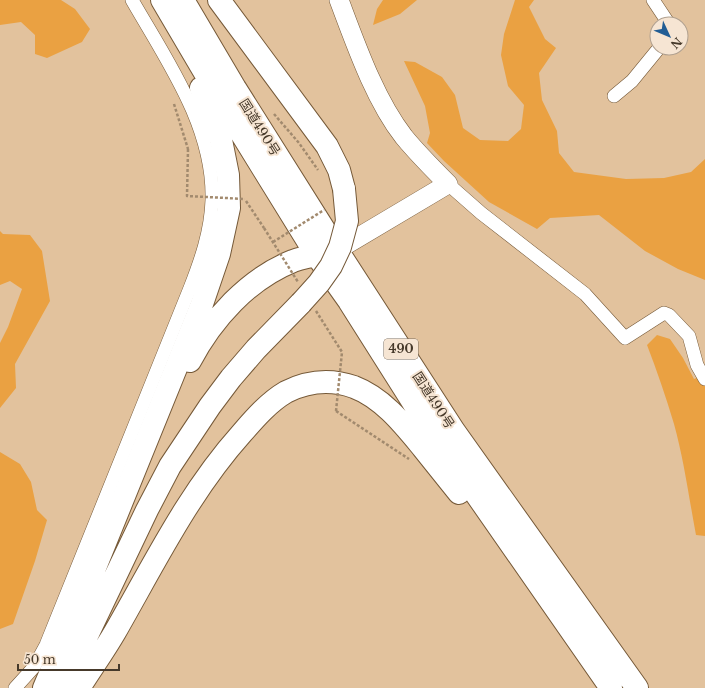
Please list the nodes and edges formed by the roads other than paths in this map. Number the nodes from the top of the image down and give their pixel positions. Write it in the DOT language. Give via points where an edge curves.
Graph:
graph roads {
  1 [pos="132,0"];
  2 [pos="219,0"];
  3 [pos="339,0"];
  4 [pos="653,0"];
  5 [pos="169,1"];
  6 [pos="664,16"];
  7 [pos="652,56"];
  8 [pos="614,96"];
  9 [pos="448,184"];
  10 [pos="337,250"];
  11 [pos="317,256"];
  12 [pos="705,379"];
  13 [pos="139,458"];
  14 [pos="514,548"];
  15 [pos="16,688"];
  16 [pos="44,688"];
  17 [pos="62,688"];
  18 [pos="79,688"];
  19 [pos="611,688"];
  20 [pos="637,688"];
  1 -- 15 [label="street" via="181,84 205,145 212,200 209,228 190,288 46,645 34,667"];
  2 -- 17 [label="highway, bridge" via="328,146 344,189 347,221 340,247 319,283 304,295 231,378 170,466"];
  3 -- 9 [label="street" via="363,62 384,106 404,137"];
  4 -- 6 [label="street"];
  5 -- 10 [label="highway, 国道490号 / 490" via="235,88"];
  5 -- 11 [label="highway, 国道490号 / 490" via="225,107"];
  5 -- 13 [label="highway" via="221,140 228,175 229,208 219,254 202,304"];
  7 -- 8 [label="street"];
  9 -- 10 [label="street"];
  9 -- 12 [label="street" via="585,294 625,338 664,313 669,315 689,336 697,365"];
  10 -- 11 [label="highway"];
  10 -- 20 [label="highway, 国道490号 / 490" via="454,431"];
  11 -- 13 [label="highway" via="294,261 266,275 229,306 196,349"];
  11 -- 14 [label="highway, 国道490号 / 490" via="349,300 423,418"];
  13 -- 16 [label="highway"];
  14 -- 18 [label="highway" via="462,497 406,428 378,400 354,387 337,382 320,381 305,385 286,392 272,402 230,446 174,528 114,633"];
  14 -- 19 [label="highway, 国道490号 / 490"];
}
